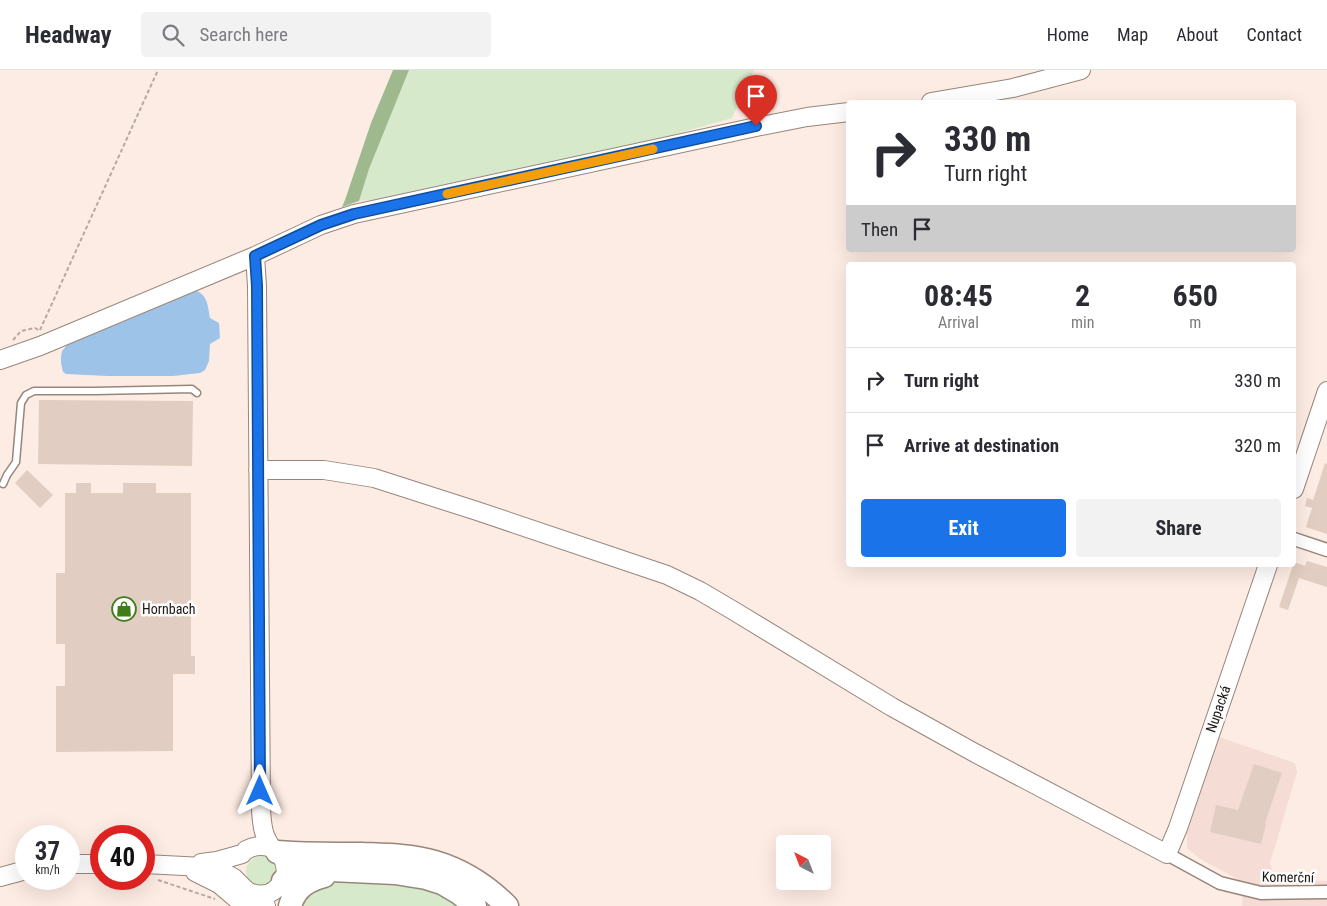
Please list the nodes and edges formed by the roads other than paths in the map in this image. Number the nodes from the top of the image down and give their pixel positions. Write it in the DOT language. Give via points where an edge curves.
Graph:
graph roads {
  1 [pos="1080,70"];
  2 [pos="943,100"];
  3 [pos="846,112"];
  4 [pos="255,256"];
  5 [pos="0,360"];
  6 [pos="197,393"];
  7 [pos="1325,402"];
  8 [pos="258,470"];
  9 [pos="1296,483"];
  10 [pos="3,484"];
  11 [pos="1296,540"];
  12 [pos="1327,550"];
  13 [pos="1267,567"];
  14 [pos="260,810"];
  15 [pos="275,850"];
  16 [pos="244,852"];
  17 [pos="1167,854"];
  18 [pos="155,864"];
  19 [pos="178,865"];
  20 [pos="0,870"];
  21 [pos="15,870"];
  22 [pos="15,872"];
  23 [pos="346,872"];
  24 [pos="0,877"];
  25 [pos="281,884"];
  26 [pos="1327,892"];
  27 [pos="245,895"];
  28 [pos="266,906"];
  29 [pos="276,906"];
  30 [pos="290,906"];
  31 [pos="474,906"];
  32 [pos="507,906"];
  1 -- 2 [label="street" via="1013,88"];
  3 -- 4 [label="street" via="756,126 354,214 321,225"];
  4 -- 5 [label="street"];
  4 -- 8 [label="street"];
  6 -- 10 [label="lane" via="192,389 34,391 21,403 16,462"];
  7 -- 9 [label="street"];
  8 -- 14 [label="street"];
  8 -- 17 [label="street" via="324,470 374,478 666,575 700,591 892,707"];
  11 -- 12 [label="street"];
  13 -- 17 [label="street, Nupacká"];
  14 -- 15 [label="street" via="266,840"];
  14 -- 16 [label="street" via="257,831"];
  15 -- 16 [label="street" via="262,845"];
  15 -- 25 [label="street" via="284,864"];
  15 -- 32 [label="highway" via="391,855 435,862 479,882"];
  16 -- 19 [label="street" via="217,861"];
  16 -- 27 [label="street" via="236,870"];
  17 -- 26 [label="street, Komerční" via="1220,883 1244,889 1262,893"];
  18 -- 19 [label="street"];
  19 -- 27 [label="street" via="223,872 234,878"];
  20 -- 21 [label="street"];
  22 -- 24 [label="street"];
  23 -- 25 [label="highway" via="310,869 296,873"];
  23 -- 30 [label="highway" via="310,880 295,894"];
  23 -- 31 [label="highway" via="426,878 458,892"];
  25 -- 27 [label="street" via="264,895"];
  25 -- 29 [label="street"];
  27 -- 28 [label="street"];
}
